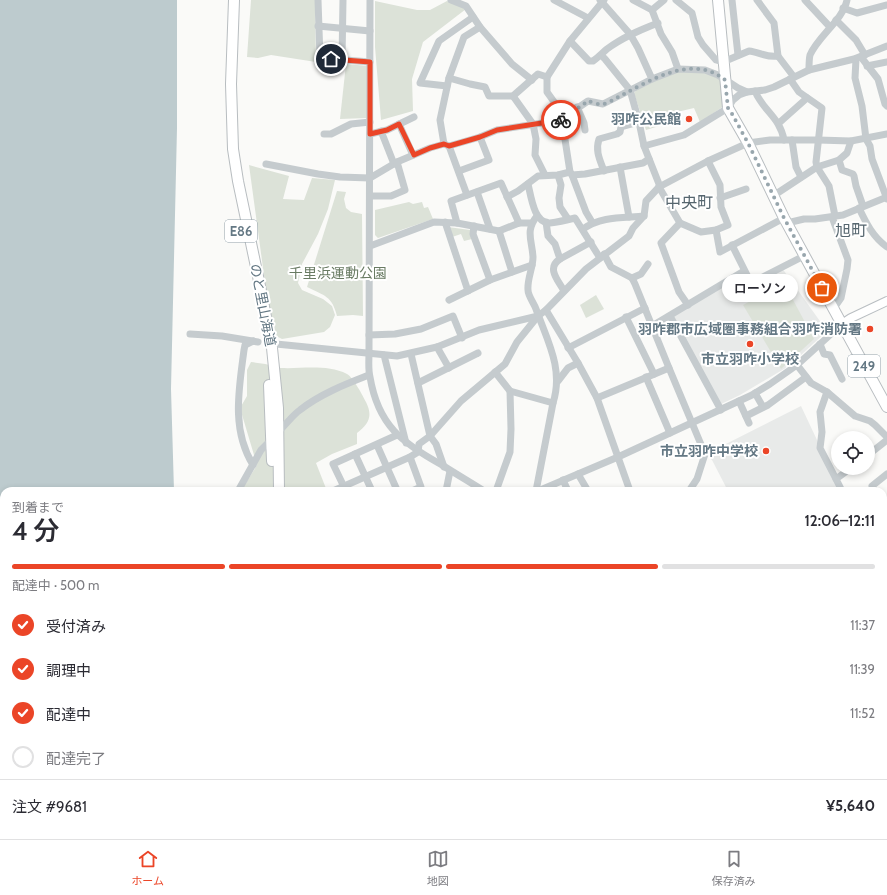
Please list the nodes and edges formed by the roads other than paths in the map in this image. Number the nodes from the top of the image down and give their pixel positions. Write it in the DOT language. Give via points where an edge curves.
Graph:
graph roads {
  1 [pos="228,0"];
  2 [pos="234,0"];
  3 [pos="241,0"];
  4 [pos="318,0"];
  5 [pos="343,0"];
  6 [pos="370,0"];
  7 [pos="451,0"];
  8 [pos="554,0"];
  9 [pos="633,0"];
  10 [pos="664,0"];
  11 [pos="676,0"];
  12 [pos="718,0"];
  13 [pos="732,0"];
  14 [pos="757,0"];
  15 [pos="805,0"];
  16 [pos="846,0"];
  17 [pos="602,1"];
  18 [pos="887,5"];
  19 [pos="843,8"];
  20 [pos="652,10"];
  21 [pos="473,17"];
  22 [pos="588,18"];
  23 [pos="836,20"];
  24 [pos="658,23"];
  25 [pos="318,26"];
  26 [pos="480,27"];
  27 [pos="830,27"];
  28 [pos="343,29"];
  29 [pos="370,31"];
  30 [pos="630,34"];
  31 [pos="570,41"];
  32 [pos="887,46"];
  33 [pos="738,55"];
  34 [pos="602,56"];
  35 [pos="778,56"];
  36 [pos="860,57"];
  37 [pos="342,60"];
  38 [pos="370,62"];
  39 [pos="724,62"];
  40 [pos="887,62"];
  41 [pos="867,66"];
  42 [pos="678,69"];
  43 [pos="809,70"];
  44 [pos="547,77"];
  45 [pos="449,78"];
  46 [pos="792,78"];
  47 [pos="652,79"];
  48 [pos="532,80"];
  49 [pos="725,80"];
  50 [pos="447,86"];
  51 [pos="630,90"];
  52 [pos="755,91"];
  53 [pos="747,92"];
  54 [pos="513,96"];
  55 [pos="807,98"];
  56 [pos="887,106"];
  57 [pos="577,107"];
  58 [pos="728,108"];
  59 [pos="414,117"];
  60 [pos="562,119"];
  61 [pos="370,122"];
  62 [pos="639,122"];
  63 [pos="778,123"];
  64 [pos="399,124"];
  65 [pos="533,124"];
  66 [pos="232,129"];
  67 [pos="585,130"];
  68 [pos="381,131"];
  69 [pos="324,134"];
  70 [pos="370,134"];
  71 [pos="887,134"];
  72 [pos="480,137"];
  73 [pos="866,139"];
  74 [pos="784,140"];
  75 [pos="792,140"];
  76 [pos="818,140"];
  77 [pos="851,141"];
  78 [pos="748,143"];
  79 [pos="446,145"];
  80 [pos="644,146"];
  81 [pos="414,155"];
  82 [pos="648,158"];
  83 [pos="839,160"];
  84 [pos="708,161"];
  85 [pos="395,163"];
  86 [pos="266,164"];
  87 [pos="620,167"];
  88 [pos="817,167"];
  89 [pos="604,170"];
  90 [pos="459,171"];
  91 [pos="571,174"];
  92 [pos="545,175"];
  93 [pos="558,175"];
  94 [pos="801,177"];
  95 [pos="370,178"];
  96 [pos="528,184"];
  97 [pos="659,187"];
  98 [pos="746,188"];
  99 [pos="477,192"];
  100 [pos="467,195"];
  101 [pos="370,196"];
  102 [pos="773,196"];
  103 [pos="507,197"];
  104 [pos="720,198"];
  105 [pos="887,198"];
  106 [pos="861,207"];
  107 [pos="537,216"];
  108 [pos="644,216"];
  109 [pos="629,217"];
  110 [pos="834,217"];
  111 [pos="568,220"];
  112 [pos="785,220"];
  113 [pos="445,222"];
  114 [pos="546,222"];
  115 [pos="592,222"];
  116 [pos="457,223"];
  117 [pos="519,223"];
  118 [pos="532,223"];
  119 [pos="680,223"];
  120 [pos="474,226"];
  121 [pos="490,229"];
  122 [pos="583,229"];
  123 [pos="716,230"];
  124 [pos="498,231"];
  125 [pos="591,242"];
  126 [pos="732,245"];
  127 [pos="370,246"];
  128 [pos="887,247"];
  129 [pos="602,256"];
  130 [pos="804,256"];
  131 [pos="560,259"];
  132 [pos="648,264"];
  133 [pos="532,265"];
  134 [pos="744,270"];
  135 [pos="512,272"];
  136 [pos="632,278"];
  137 [pos="490,280"];
  138 [pos="468,291"];
  139 [pos="564,291"];
  140 [pos="449,300"];
  141 [pos="887,301"];
  142 [pos="688,305"];
  143 [pos="645,308"];
  144 [pos="834,308"];
  145 [pos="546,310"];
  146 [pos="538,316"];
  147 [pos="670,316"];
  148 [pos="626,317"];
  149 [pos="842,324"];
  150 [pos="652,326"];
  151 [pos="190,334"];
  152 [pos="369,335"];
  153 [pos="462,338"];
  154 [pos="276,344"];
  155 [pos="820,344"];
  156 [pos="437,347"];
  157 [pos="568,348"];
  158 [pos="369,353"];
  159 [pos="478,353"];
  160 [pos="411,354"];
  161 [pos="384,355"];
  162 [pos="578,363"];
  163 [pos="797,365"];
  164 [pos="448,368"];
  165 [pos="668,368"];
  166 [pos="495,372"];
  167 [pos="654,374"];
  168 [pos="369,375"];
  169 [pos="646,377"];
  170 [pos="806,377"];
  171 [pos="842,379"];
  172 [pos="558,381"];
  173 [pos="418,384"];
  174 [pos="510,391"];
  175 [pos="827,392"];
  176 [pos="755,393"];
  177 [pos="597,398"];
  178 [pos="739,401"];
  179 [pos="554,403"];
  180 [pos="763,407"];
  181 [pos="887,407"];
  182 [pos="721,410"];
  183 [pos="691,423"];
  184 [pos="282,428"];
  185 [pos="670,433"];
  186 [pos="397,435"];
  187 [pos="430,436"];
  188 [pos="887,438"];
  189 [pos="406,443"];
  190 [pos="267,444"];
  191 [pos="377,444"];
  192 [pos="875,449"];
  193 [pos="418,452"];
  194 [pos="355,454"];
  195 [pos="618,456"];
  196 [pos="410,457"];
  197 [pos="253,465"];
  198 [pos="387,467"];
  199 [pos="447,469"];
  200 [pos="578,474"];
  201 [pos="887,474"];
  202 [pos="841,475"];
  203 [pos="365,477"];
  204 [pos="836,479"];
  205 [pos="563,480"];
  206 [pos="240,487"];
  207 [pos="272,487"];
  208 [pos="279,487"];
  209 [pos="344,487"];
  210 [pos="347,487"];
  211 [pos="370,487"];
  212 [pos="394,487"];
  213 [pos="421,487"];
  214 [pos="446,487"];
  215 [pos="477,487"];
  216 [pos="497,487"];
  217 [pos="538,487"];
  218 [pos="552,487"];
  219 [pos="566,487"];
  220 [pos="586,487"];
  221 [pos="629,487"];
  222 [pos="692,487"];
  223 [pos="840,487"];
  224 [pos="873,487"];
  1 -- 207 [label="highway, のと里山海道 / E86" via="224,76 225,128 236,209 256,294 265,349 271,410"];
  2 -- 66 [label="highway, のと里山海道 / E86"];
  3 -- 66 [label="highway"];
  4 -- 25 [label="street"];
  5 -- 28 [label="street"];
  6 -- 29 [label="street"];
  7 -- 21 [label="street" via="466,6"];
  8 -- 22 [label="street"];
  9 -- 20 [label="street"];
  10 -- 20 [label="street"];
  11 -- 39 [label="street" via="692,13 697,34 703,45 716,60"];
  12 -- 39 [label="highway, 249"];
  13 -- 33 [label="street"];
  14 -- 35 [label="street" via="774,23"];
  15 -- 27 [label="street"];
  16 -- 19 [label="street"];
  17 -- 22 [label="street"];
  17 -- 30 [label="street"];
  18 -- 19 [label="street" via="856,13"];
  19 -- 23 [label="street"];
  20 -- 24 [label="street"];
  21 -- 26 [label="street"];
  21 -- 50 [label="street" via="439,41 420,82"];
  22 -- 31 [label="street"];
  23 -- 27 [label="street"];
  23 -- 36 [label="street" via="856,40"];
  24 -- 30 [label="street"];
  24 -- 42 [label="street"];
  25 -- 28 [label="street"];
  25 -- 37 [label="street" via="320,58"];
  26 -- 45 [label="street" via="464,37"];
  26 -- 48 [label="street" via="512,64"];
  27 -- 43 [label="street" via="810,56"];
  28 -- 29 [label="street"];
  28 -- 37 [label="street"];
  29 -- 38 [label="street"];
  30 -- 34 [label="street" via="605,50"];
  30 -- 47 [label="street"];
  31 -- 34 [label="street" via="589,61"];
  31 -- 44 [label="street"];
  32 -- 36 [label="street"];
  33 -- 35 [label="street" via="748,51 771,58"];
  33 -- 39 [label="street"];
  34 -- 51 [label="street"];
  35 -- 46 [label="street"];
  36 -- 41 [label="street"];
  36 -- 43 [label="street"];
  36 -- 73 [label="street" via="855,78"];
  37 -- 38 [label="street"];
  38 -- 61 [label="street"];
  39 -- 49 [label="highway, 249"];
  40 -- 41 [label="street"];
  41 -- 56 [label="street" via="878,79"];
  42 -- 47 [label="street"];
  42 -- 49 [label="street" via="704,70"];
  43 -- 46 [label="street"];
  44 -- 48 [label="street" via="538,74"];
  44 -- 60 [label="street" via="547,92"];
  45 -- 50 [label="street"];
  45 -- 54 [label="street" via="485,87 489,96"];
  46 -- 52 [label="street" via="774,88"];
  46 -- 55 [label="street" via="796,88"];
  47 -- 51 [label="street"];
  48 -- 54 [label="street"];
  49 -- 53 [label="street"];
  49 -- 58 [label="highway, 249"];
  50 -- 79 [label="street" via="440,120"];
  51 -- 57 [label="street" via="603,104 588,101"];
  51 -- 62 [label="street"];
  52 -- 53 [label="street"];
  52 -- 63 [label="street" via="759,100"];
  53 -- 58 [label="street" via="738,95"];
  54 -- 65 [label="street"];
  55 -- 63 [label="street"];
  55 -- 76 [label="street" via="822,108"];
  57 -- 60 [label="street"];
  57 -- 67 [label="street"];
  58 -- 78 [label="highway, 249"];
  58 -- 80 [label="street" via="684,135"];
  59 -- 64 [label="street"];
  60 -- 65 [label="street"];
  60 -- 91 [label="street"];
  61 -- 69 [label="street" via="351,124 331,134"];
  61 -- 70 [label="street"];
  62 -- 80 [label="street"];
  62 -- 89 [label="street" via="620,127 617,134 599,139 598,154"];
  63 -- 74 [label="street"];
  64 -- 68 [label="street"];
  64 -- 81 [label="street"];
  65 -- 72 [label="street" via="497,130"];
  65 -- 92 [label="street" via="536,139 535,155"];
  66 -- 208 [label="highway, のと里山海道 / E86" via="238,181 272,348 278,408"];
  68 -- 70 [label="street"];
  68 -- 85 [label="street"];
  70 -- 95 [label="street"];
  71 -- 73 [label="street"];
  72 -- 79 [label="street"];
  72 -- 90 [label="street" via="489,160"];
  73 -- 77 [label="street"];
  73 -- 105 [label="street"];
  74 -- 75 [label="street"];
  74 -- 78 [label="street"];
  75 -- 76 [label="street"];
  75 -- 94 [label="street" via="796,167"];
  76 -- 77 [label="street"];
  76 -- 88 [label="street"];
  77 -- 83 [label="street" via="847,153"];
  78 -- 84 [label="street"];
  78 -- 102 [label="highway, 249"];
  79 -- 81 [label="street"];
  79 -- 90 [label="street"];
  80 -- 82 [label="street"];
  81 -- 85 [label="street"];
  82 -- 87 [label="street" via="643,163"];
  82 -- 97 [label="street"];
  83 -- 88 [label="street"];
  83 -- 106 [label="street" via="842,170 854,176"];
  84 -- 97 [label="street"];
  84 -- 104 [label="street" via="720,185"];
  85 -- 95 [label="street"];
  85 -- 101 [label="street" via="405,190 391,196"];
  86 -- 95 [label="street" via="340,177"];
  87 -- 89 [label="street"];
  87 -- 109 [label="street"];
  88 -- 94 [label="street"];
  88 -- 110 [label="street" via="829,186"];
  89 -- 91 [label="street"];
  90 -- 100 [label="street"];
  91 -- 93 [label="street"];
  91 -- 115 [label="street"];
  92 -- 93 [label="street"];
  92 -- 96 [label="street" via="538,176"];
  93 -- 111 [label="street" via="561,185 560,207"];
  94 -- 102 [label="street"];
  95 -- 101 [label="street"];
  96 -- 103 [label="street"];
  96 -- 107 [label="street"];
  97 -- 108 [label="street" via="646,201"];
  97 -- 119 [label="street"];
  98 -- 104 [label="street"];
  99 -- 100 [label="street"];
  99 -- 103 [label="street" via="501,183"];
  99 -- 121 [label="street"];
  100 -- 116 [label="street" via="451,201"];
  101 -- 127 [label="street"];
  102 -- 112 [label="highway, 249"];
  103 -- 117 [label="street"];
  104 -- 123 [label="street" via="728,225"];
  105 -- 106 [label="street"];
  106 -- 110 [label="street"];
  106 -- 128 [label="street" via="868,227"];
  107 -- 114 [label="street"];
  107 -- 118 [label="street"];
  108 -- 109 [label="street"];
  108 -- 129 [label="street" via="633,228 630,236"];
  109 -- 115 [label="street"];
  110 -- 112 [label="street"];
  110 -- 144 [label="street" via="848,260 841,298"];
  111 -- 114 [label="street"];
  111 -- 122 [label="street" via="575,218"];
  112 -- 126 [label="street"];
  112 -- 130 [label="highway, 249"];
  113 -- 116 [label="street"];
  113 -- 127 [label="street" via="434,222"];
  113 -- 138 [label="street"];
  114 -- 131 [label="street" via="548,236 555,244"];
  115 -- 122 [label="street"];
  116 -- 120 [label="street"];
  117 -- 118 [label="street"];
  117 -- 124 [label="street"];
  118 -- 133 [label="street"];
  119 -- 123 [label="street" via="701,232"];
  119 -- 142 [label="street" via="661,243 679,292"];
  120 -- 121 [label="street"];
  120 -- 137 [label="street" via="473,234"];
  121 -- 124 [label="street"];
  122 -- 125 [label="street"];
  123 -- 126 [label="street" via="720,252"];
  124 -- 135 [label="street"];
  125 -- 129 [label="street"];
  125 -- 131 [label="street"];
  126 -- 134 [label="street"];
  127 -- 152 [label="street"];
  129 -- 136 [label="street" via="612,267"];
  129 -- 139 [label="street"];
  130 -- 134 [label="street" via="752,283"];
  130 -- 144 [label="highway, 249"];
  131 -- 139 [label="street" via="553,266"];
  132 -- 136 [label="street" via="641,274"];
  133 -- 135 [label="street"];
  133 -- 146 [label="street" via="528,291"];
  134 -- 142 [label="street"];
  135 -- 137 [label="street"];
  136 -- 143 [label="street"];
  137 -- 138 [label="street"];
  138 -- 140 [label="street"];
  139 -- 145 [label="street"];
  141 -- 149 [label="main road"];
  142 -- 147 [label="street"];
  143 -- 148 [label="street"];
  143 -- 150 [label="street"];
  144 -- 149 [label="highway, 249"];
  145 -- 146 [label="street"];
  145 -- 157 [label="street"];
  146 -- 153 [label="street" via="479,330"];
  146 -- 166 [label="street" via="517,342 505,364"];
  146 -- 172 [label="street" via="552,349"];
  147 -- 150 [label="street"];
  147 -- 182 [label="street"];
  148 -- 157 [label="street"];
  148 -- 167 [label="street"];
  149 -- 155 [label="street"];
  149 -- 181 [label="highway, 249"];
  150 -- 165 [label="street"];
  151 -- 197 [label="street" via="256,341 245,345 238,408 240,433"];
  152 -- 153 [label="street" via="421,329 453,316"];
  152 -- 158 [label="street"];
  153 -- 156 [label="street"];
  154 -- 158 [label="street"];
  155 -- 163 [label="street"];
  155 -- 171 [label="street" via="824,354 830,355"];
  156 -- 160 [label="street"];
  156 -- 164 [label="street"];
  157 -- 162 [label="street"];
  158 -- 161 [label="street"];
  158 -- 168 [label="street"];
  159 -- 164 [label="street"];
  160 -- 161 [label="street"];
  160 -- 173 [label="street"];
  161 -- 189 [label="street"];
  162 -- 172 [label="street" via="568,368"];
  162 -- 177 [label="street"];
  163 -- 170 [label="street"];
  163 -- 176 [label="street"];
  164 -- 173 [label="street"];
  165 -- 167 [label="street"];
  165 -- 183 [label="street"];
  166 -- 174 [label="street"];
  166 -- 187 [label="street" via="461,401"];
  167 -- 169 [label="street"];
  168 -- 184 [label="street" via="312,402"];
  168 -- 186 [label="street" via="377,403"];
  169 -- 177 [label="street"];
  169 -- 185 [label="street"];
  170 -- 175 [label="street"];
  170 -- 180 [label="street"];
  172 -- 179 [label="street"];
  173 -- 187 [label="street"];
  174 -- 179 [label="street"];
  174 -- 216 [label="street" via="510,452"];
  175 -- 188 [label="street" via="855,416 875,425"];
  175 -- 204 [label="street" via="820,412 820,448"];
  176 -- 178 [label="street"];
  176 -- 180 [label="street"];
  177 -- 195 [label="street"];
  178 -- 180 [label="street" via="748,420"];
  178 -- 182 [label="street"];
  179 -- 217 [label="street"];
  182 -- 183 [label="street"];
  183 -- 185 [label="street"];
  183 -- 222 [label="street" via="705,454 697,480"];
  185 -- 195 [label="street"];
  186 -- 189 [label="street"];
  186 -- 191 [label="street"];
  187 -- 193 [label="street" via="419,444"];
  187 -- 199 [label="street"];
  188 -- 192 [label="street"];
  189 -- 193 [label="street"];
  190 -- 197 [label="street"];
  191 -- 194 [label="street"];
  191 -- 198 [label="street"];
  193 -- 196 [label="street"];
  193 -- 199 [label="street"];
  194 -- 203 [label="street"];
  194 -- 209 [label="street" via="333,464"];
  195 -- 200 [label="street"];
  195 -- 221 [label="street"];
  196 -- 198 [label="street"];
  196 -- 213 [label="street"];
  197 -- 206 [label="street"];
  198 -- 203 [label="street"];
  198 -- 212 [label="street"];
  199 -- 214 [label="street"];
  199 -- 215 [label="street"];
  200 -- 205 [label="street"];
  200 -- 220 [label="street"];
  201 -- 224 [label="street"];
  202 -- 204 [label="street"];
  203 -- 210 [label="street"];
  203 -- 211 [label="street"];
  204 -- 223 [label="street"];
  205 -- 218 [label="street"];
  205 -- 219 [label="street"];
}
